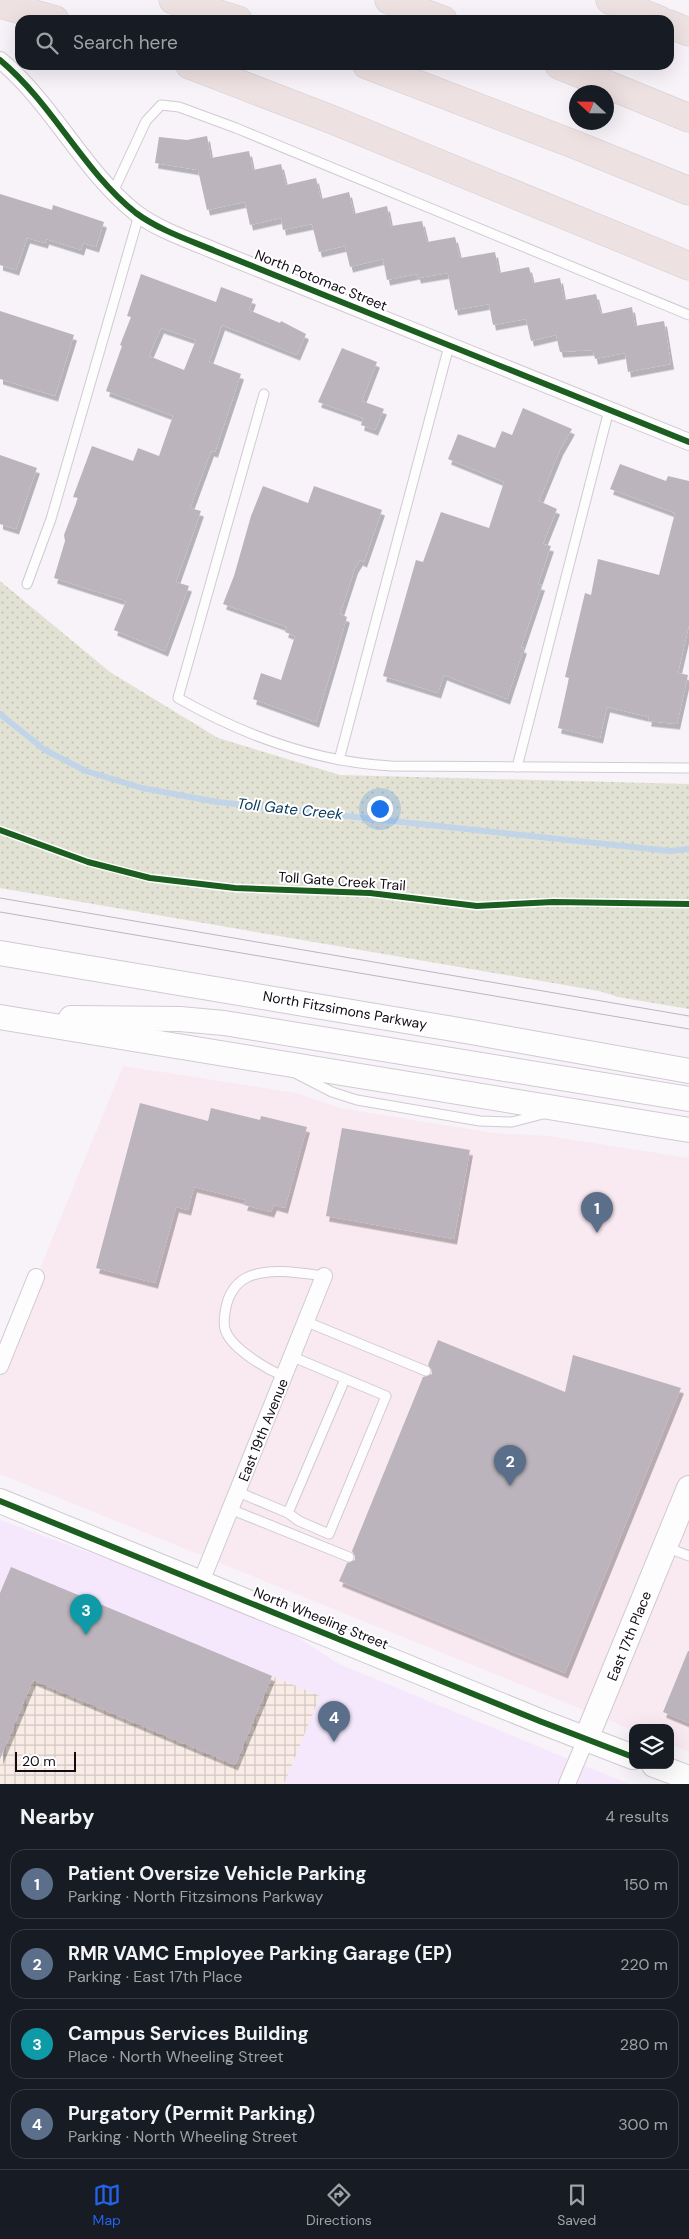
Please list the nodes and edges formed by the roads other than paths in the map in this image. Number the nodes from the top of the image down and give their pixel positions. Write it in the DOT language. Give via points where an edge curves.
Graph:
graph roads {
  1 [pos="173,0"];
  2 [pos="389,0"];
  3 [pos="610,0"];
  4 [pos="0,4"];
  5 [pos="37,15"];
  6 [pos="222,15"];
  7 [pos="430,15"];
  8 [pos="647,15"];
  9 [pos="674,26"];
  10 [pos="689,32"];
  11 [pos="0,60"];
  12 [pos="203,70"];
  13 [pos="381,70"];
  14 [pos="570,70"];
  15 [pos="689,118"];
  16 [pos="689,191"];
  17 [pos="113,192"];
  18 [pos="138,215"];
  19 [pos="689,266"];
  20 [pos="689,315"];
  21 [pos="449,346"];
  22 [pos="264,394"];
  23 [pos="610,410"];
  24 [pos="689,442"];
  25 [pos="27,584"];
  26 [pos="339,760"];
  27 [pos="516,767"];
  28 [pos="689,768"];
  29 [pos="0,953"];
  30 [pos="3,1017"];
  31 [pos="689,1071"];
  32 [pos="689,1099"];
  33 [pos="689,1130"];
  34 [pos="324,1276"];
  35 [pos="36,1277"];
  36 [pos="307,1322"];
  37 [pos="293,1357"];
  38 [pos="0,1366"];
  39 [pos="426,1371"];
  40 [pos="284,1376"];
  41 [pos="345,1379"];
  42 [pos="689,1488"];
  43 [pos="238,1492"];
  44 [pos="0,1500"];
  45 [pos="230,1509"];
  46 [pos="288,1513"];
  47 [pos="665,1547"];
  48 [pos="689,1556"];
  49 [pos="349,1557"];
  50 [pos="201,1582"];
  51 [pos="586,1739"];
  52 [pos="629,1755"];
  53 [pos="665,1769"];
  54 [pos="689,1778"];
  55 [pos="567,1784"];
  1 -- 6 [label="highway"];
  2 -- 7 [label="highway"];
  3 -- 8 [label="highway"];
  4 -- 5 [label="highway"];
  9 -- 10 [label="highway"];
  11 -- 17 [label="street, North Potomac Street" via="35,93"];
  12 -- 19 [label="highway"];
  13 -- 16 [label="highway"];
  14 -- 15 [label="highway"];
  17 -- 18 [label="street, North Potomac Street"];
  17 -- 20 [label="lane" via="149,116 160,105 174,106 236,128"];
  18 -- 21 [label="street, North Potomac Street" via="203,246"];
  18 -- 25 [label="lane" via="51,519"];
  21 -- 23 [label="street, North Potomac Street"];
  21 -- 26 [label="lane"];
  22 -- 26 [label="lane" via="178,698 247,732"];
  23 -- 24 [label="street, North Potomac Street"];
  23 -- 27 [label="lane"];
  26 -- 27 [label="lane" via="390,766"];
  27 -- 28 [label="lane"];
  29 -- 31 [label="main road, North Fitzsimons Parkway"];
  30 -- 32 [label="main road" via="216,1022"];
  30 -- 33 [label="main road"];
  34 -- 36 [label="street, East 19th Avenue"];
  34 -- 40 [label="lane" via="277,1272 249,1276 238,1282 228,1300 225,1331 259,1365"];
  35 -- 38 [label="street"];
  36 -- 37 [label="street, East 19th Avenue"];
  36 -- 39 [label="lane"];
  37 -- 40 [label="street, East 19th Avenue"];
  37 -- 41 [label="lane"];
  40 -- 43 [label="street, East 19th Avenue"];
  41 -- 46 [label="lane"];
  41 -- 46 [label="lane" via="386,1396 329,1534 298,1521"];
  42 -- 47 [label="main road, East 17th Place"];
  43 -- 45 [label="street, East 19th Avenue"];
  43 -- 46 [label="lane"];
  44 -- 50 [label="main road, North Wheeling Street"];
  45 -- 49 [label="lane"];
  45 -- 50 [label="street, East 19th Avenue"];
  47 -- 48 [label="lane"];
  47 -- 51 [label="main road, East 17th Place"];
  50 -- 51 [label="main road, North Wheeling Street"];
  51 -- 52 [label="main road, North Wheeling Street"];
  51 -- 55 [label="street, East 17th Place"];
  53 -- 54 [label="main road"];
}
